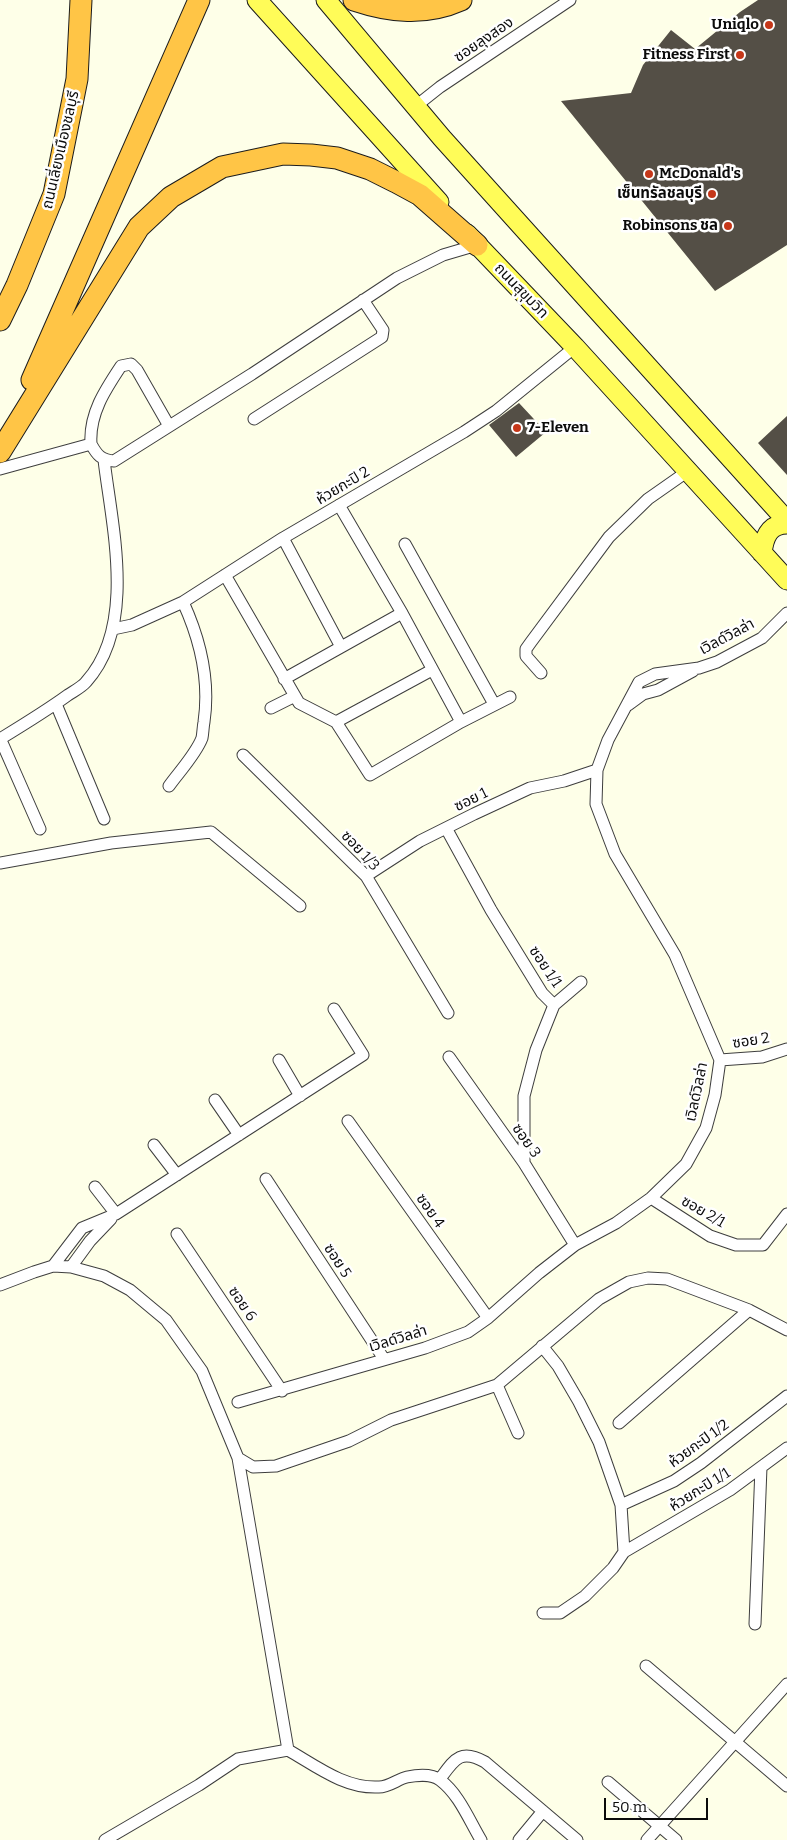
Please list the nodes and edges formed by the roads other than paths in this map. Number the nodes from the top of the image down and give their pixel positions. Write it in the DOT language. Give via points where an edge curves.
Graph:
graph roads {
  1 [pos="81,0"];
  2 [pos="199,0"];
  3 [pos="257,0"];
  4 [pos="326,0"];
  5 [pos="354,0"];
  6 [pos="461,0"];
  7 [pos="570,0"];
  8 [pos="416,106"];
  9 [pos="477,245"];
  10 [pos="363,300"];
  11 [pos="0,320"];
  12 [pos="575,347"];
  13 [pos="254,419"];
  14 [pos="169,426"];
  15 [pos="91,444"];
  16 [pos="0,452"];
  17 [pos="104,460"];
  18 [pos="0,469"];
  19 [pos="688,471"];
  20 [pos="339,505"];
  21 [pos="787,523"];
  22 [pos="283,538"];
  23 [pos="405,544"];
  24 [pos="762,553"];
  25 [pos="225,575"];
  26 [pos="787,580"];
  27 [pos="183,602"];
  28 [pos="402,613"];
  29 [pos="787,613"];
  30 [pos="113,628"];
  31 [pos="341,647"];
  32 [pos="699,668"];
  33 [pos="432,670"];
  34 [pos="541,673"];
  35 [pos="284,679"];
  36 [pos="294,696"];
  37 [pos="510,697"];
  38 [pos="56,704"];
  39 [pos="494,704"];
  40 [pos="625,707"];
  41 [pos="271,708"];
  42 [pos="336,722"];
  43 [pos="461,722"];
  44 [pos="0,738"];
  45 [pos="243,755"];
  46 [pos="597,770"];
  47 [pos="169,786"];
  48 [pos="104,819"];
  49 [pos="446,828"];
  50 [pos="40,829"];
  51 [pos="0,864"];
  52 [pos="366,876"];
  53 [pos="300,906"];
  54 [pos="581,982"];
  55 [pos="554,1005"];
  56 [pos="334,1009"];
  57 [pos="448,1013"];
  58 [pos="787,1049"];
  59 [pos="449,1057"];
  60 [pos="278,1060"];
  61 [pos="720,1060"];
  62 [pos="300,1096"];
  63 [pos="215,1100"];
  64 [pos="348,1121"];
  65 [pos="238,1135"];
  66 [pos="154,1145"];
  67 [pos="524,1163"];
  68 [pos="177,1175"];
  69 [pos="266,1179"];
  70 [pos="94,1187"];
  71 [pos="651,1198"];
  72 [pos="116,1214"];
  73 [pos="787,1214"];
  74 [pos="177,1234"];
  75 [pos="575,1245"];
  76 [pos="53,1266"];
  77 [pos="71,1267"];
  78 [pos="0,1285"];
  79 [pos="749,1310"];
  80 [pos="488,1318"];
  81 [pos="787,1330"];
  82 [pos="542,1346"];
  83 [pos="384,1359"];
  84 [pos="497,1386"];
  85 [pos="282,1391"];
  86 [pos="787,1396"];
  87 [pos="238,1402"];
  88 [pos="619,1423"];
  89 [pos="518,1434"];
  90 [pos="787,1448"];
  91 [pos="238,1458"];
  92 [pos="761,1467"];
  93 [pos="621,1505"];
  94 [pos="624,1552"];
  95 [pos="544,1613"];
  96 [pos="754,1624"];
  97 [pos="646,1666"];
  98 [pos="787,1684"];
  99 [pos="735,1742"];
  100 [pos="288,1750"];
  101 [pos="440,1779"];
  102 [pos="608,1782"];
  103 [pos="787,1786"];
  104 [pos="543,1812"];
  105 [pos="660,1826"];
  106 [pos="104,1840"];
  107 [pos="480,1840"];
  108 [pos="519,1840"];
  109 [pos="577,1840"];
  110 [pos="647,1840"];
  111 [pos="676,1840"];
  1 -- 11 [label="highway, ถนนเลี่ยงเมืองชลบุรี" via="77,79 54,194"];
  2 -- 16 [label="highway"];
  3 -- 9 [label="main road, ถนนสุขุมวิท"];
  4 -- 8 [label="main road"];
  5 -- 6 [label="highway" via="410,12 443,7"];
  7 -- 8 [label="street, ซอยลุงสอง"];
  8 -- 21 [label="main road"];
  9 -- 10 [label="street" via="443,255 397,278"];
  9 -- 12 [label="main road, ถนนสุขุมวิท"];
  9 -- 16 [label="highway" via="420,195 370,169 337,158 283,154 222,167 171,197 139,227"];
  10 -- 13 [label="street" via="383,330 382,337"];
  10 -- 14 [label="street"];
  12 -- 19 [label="main road, ถนนสุขุมวิท"];
  12 -- 20 [label="street, ห้วยกะปิ 2" via="496,411"];
  14 -- 15 [label="street" via="137,370 130,364 121,366 98,405 90,429"];
  14 -- 17 [label="street" via="114,461"];
  15 -- 17 [label="street" via="96,455"];
  15 -- 18 [label="street"];
  17 -- 30 [label="street" via="118,566"];
  19 -- 24 [label="main road, ถนนสุขุมวิท"];
  19 -- 34 [label="street" via="648,499 609,537 531,642 526,656"];
  20 -- 22 [label="street, ห้วยกะปิ 2"];
  20 -- 28 [label="street"];
  21 -- 24 [label="main road" via="769,530"];
  22 -- 25 [label="street, ห้วยกะปิ 2"];
  22 -- 31 [label="street"];
  23 -- 39 [label="street"];
  24 -- 26 [label="main road, ถนนสุขุมวิท"];
  25 -- 27 [label="street, ห้วยกะปิ 2"];
  25 -- 35 [label="street"];
  27 -- 30 [label="street, ห้วยกะปิ 2" via="132,626"];
  27 -- 47 [label="street" via="200,645 206,707 202,738"];
  28 -- 31 [label="street"];
  28 -- 33 [label="street"];
  29 -- 32 [label="street, เวิลด์วิลล่า" via="762,638"];
  30 -- 38 [label="street" via="101,659 86,683"];
  31 -- 35 [label="street"];
  32 -- 40 [label="street" via="658,690 643,694"];
  32 -- 40 [label="street, เวิลด์วิลล่า" via="655,674 639,682"];
  33 -- 42 [label="street"];
  33 -- 43 [label="street"];
  35 -- 36 [label="street"];
  36 -- 41 [label="street"];
  36 -- 42 [label="street" via="299,703"];
  37 -- 39 [label="street"];
  38 -- 44 [label="street"];
  38 -- 48 [label="street"];
  39 -- 43 [label="street"];
  40 -- 46 [label="street, เวิลด์วิลล่า"];
  42 -- 43 [label="street" via="370,775"];
  44 -- 50 [label="street"];
  45 -- 52 [label="street, ซอย 1/3"];
  46 -- 49 [label="street, ซอย 1" via="530,788"];
  46 -- 61 [label="street, เวิลด์วิลล่า" via="596,804 615,854 675,954"];
  49 -- 52 [label="street, ซอย 1"];
  49 -- 55 [label="street, ซอย 1/1" via="491,910 542,993"];
  51 -- 53 [label="street" via="111,843 211,832"];
  52 -- 57 [label="street, ซอย 1/3"];
  54 -- 55 [label="street"];
  55 -- 67 [label="street, ซอย 1/1" via="536,1050 524,1096"];
  56 -- 62 [label="street" via="363,1055"];
  58 -- 61 [label="street, ซอย 2" via="762,1057"];
  59 -- 67 [label="street, ซอย 3"];
  60 -- 62 [label="street"];
  61 -- 71 [label="street, เวิลด์วิลล่า" via="706,1128 686,1164"];
  62 -- 65 [label="street"];
  63 -- 65 [label="street"];
  64 -- 80 [label="street, ซอย 4"];
  65 -- 68 [label="street"];
  66 -- 68 [label="street"];
  67 -- 75 [label="street, ซอย 3"];
  68 -- 72 [label="street"];
  69 -- 83 [label="street, ซอย 5"];
  70 -- 72 [label="street"];
  71 -- 73 [label="street, ซอย 2/1" via="710,1236 736,1245 763,1245"];
  71 -- 75 [label="street, เวิลด์วิลล่า" via="616,1223"];
  72 -- 76 [label="street" via="82,1228"];
  72 -- 77 [label="street"];
  74 -- 85 [label="street, ซอย 6"];
  75 -- 80 [label="street, เวิลด์วิลล่า"];
  76 -- 77 [label="street"];
  76 -- 78 [label="street"];
  77 -- 91 [label="street" via="104,1276 130,1290 166,1320 202,1372"];
  79 -- 81 [label="street"];
  79 -- 82 [label="street" via="667,1280 648,1278 629,1282 599,1299"];
  79 -- 88 [label="street"];
  80 -- 83 [label="street, เวิลด์วิลล่า" via="468,1332"];
  82 -- 84 [label="street"];
  82 -- 93 [label="street" via="579,1402"];
  83 -- 85 [label="street, เวิลด์วิลล่า"];
  84 -- 89 [label="street"];
  84 -- 91 [label="street" via="391,1420 349,1441 276,1466 252,1467"];
  85 -- 87 [label="street, เวิลด์วิลล่า"];
  86 -- 93 [label="street, ห้วยกะปิ 1/2" via="674,1481"];
  90 -- 92 [label="street, ห้วยกะปิ 1/1"];
  91 -- 100 [label="street"];
  92 -- 94 [label="street, ห้วยกะปิ 1/1" via="730,1490"];
  92 -- 96 [label="street"];
  93 -- 94 [label="street"];
  94 -- 95 [label="street" via="585,1596 560,1613"];
  97 -- 99 [label="street"];
  98 -- 99 [label="street"];
  99 -- 103 [label="street"];
  99 -- 105 [label="street"];
  100 -- 101 [label="street" via="356,1785 380,1788 406,1777 424,1775"];
  100 -- 106 [label="street" via="238,1759"];
  101 -- 104 [label="street" via="454,1760 464,1755 475,1756"];
  101 -- 107 [label="street" via="455,1796"];
  102 -- 105 [label="street"];
  104 -- 108 [label="street"];
  104 -- 109 [label="street"];
  105 -- 110 [label="street"];
  105 -- 111 [label="street"];
}
